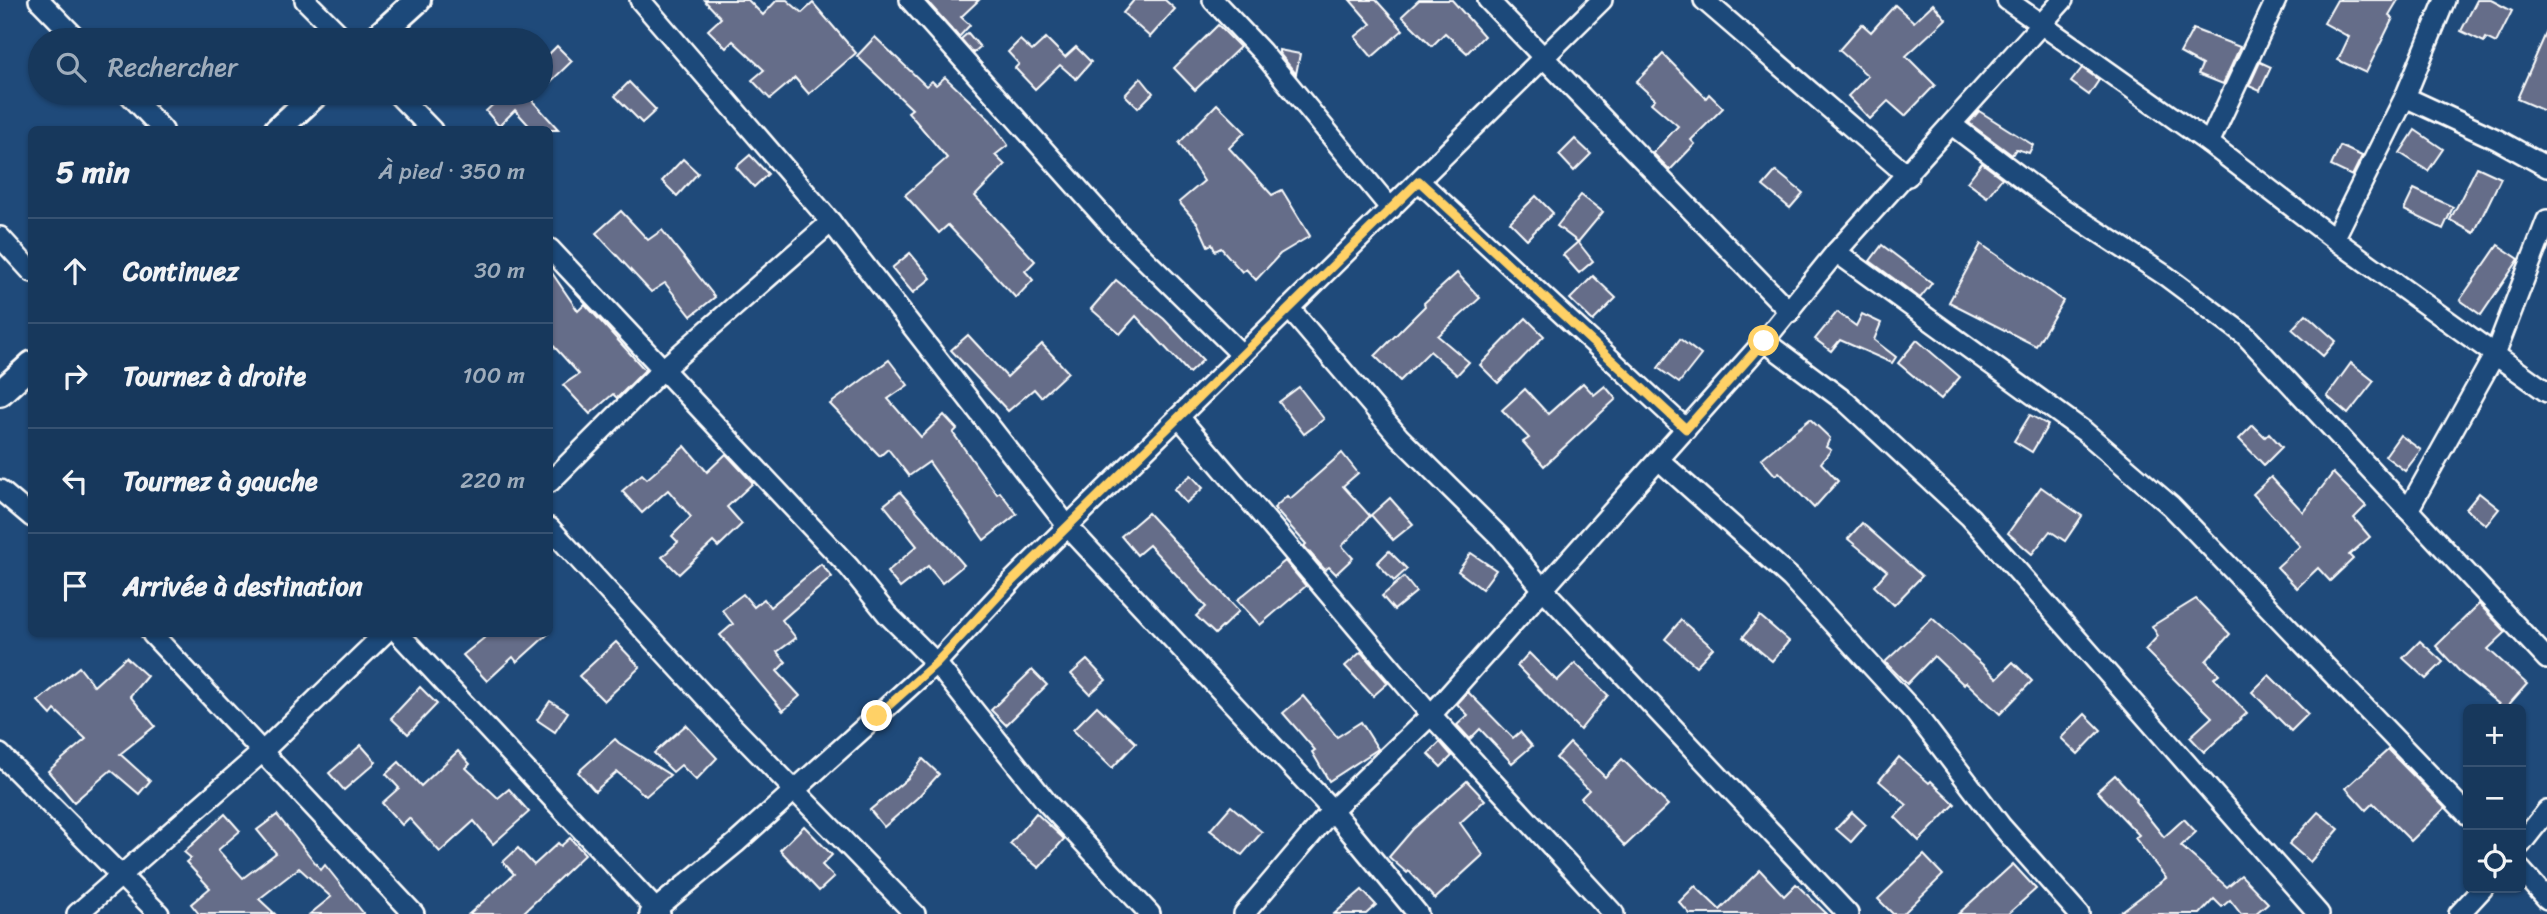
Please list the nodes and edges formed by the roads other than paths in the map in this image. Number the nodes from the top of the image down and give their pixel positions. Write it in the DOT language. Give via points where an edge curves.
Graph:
graph roads {
  1 [pos="39,0"];
  2 [pos="305,0"];
  3 [pos="418,0"];
  4 [pos="640,0"];
  5 [pos="910,0"];
  6 [pos="1213,0"];
  7 [pos="1488,0"];
  8 [pos="1602,0"];
  9 [pos="1704,0"];
  10 [pos="2007,0"];
  11 [pos="2063,0"];
  12 [pos="2276,0"];
  13 [pos="2445,0"];
  14 [pos="2041,26"];
  15 [pos="66,28"];
  16 [pos="333,28"];
  17 [pos="387,28"];
  18 [pos="1546,56"];
  19 [pos="2405,97"];
  20 [pos="139,105"];
  21 [pos="304,105"];
  22 [pos="408,105"];
  23 [pos="1952,125"];
  24 [pos="159,126"];
  25 [pos="281,126"];
  26 [pos="428,126"];
  27 [pos="2209,143"];
  28 [pos="2547,167"];
  29 [pos="1908,176"];
  30 [pos="1419,181"];
  31 [pos="1391,209"];
  32 [pos="2547,220"];
  33 [pos="831,222"];
  34 [pos="0,237"];
  35 [pos="2334,239"];
  36 [pos="553,252"];
  37 [pos="1836,253"];
  38 [pos="28,268"];
  39 [pos="1289,309"];
  40 [pos="1790,312"];
  41 [pos="1764,341"];
  42 [pos="2494,354"];
  43 [pos="1242,355"];
  44 [pos="28,368"];
  45 [pos="662,370"];
  46 [pos="2547,392"];
  47 [pos="0,393"];
  48 [pos="1179,417"];
  49 [pos="1686,429"];
  50 [pos="1659,460"];
  51 [pos="553,479"];
  52 [pos="0,490"];
  53 [pos="2409,510"];
  54 [pos="28,514"];
  55 [pos="1069,528"];
  56 [pos="553,531"];
  57 [pos="1542,588"];
  58 [pos="155,637"];
  59 [pos="381,637"];
  60 [pos="402,637"];
  61 [pos="2547,659"];
  62 [pos="936,663"];
  63 [pos="1431,715"];
  64 [pos="261,753"];
  65 [pos="0,754"];
  66 [pos="795,790"];
  67 [pos="1332,810"];
  68 [pos="2463,810"];
  69 [pos="2547,811"];
  70 [pos="2526,838"];
  71 [pos="122,874"];
  72 [pos="2526,876"];
  73 [pos="2478,893"];
  74 [pos="2547,899"];
  75 [pos="655,913"];
  76 [pos="77,914"];
  77 [pos="159,914"];
  78 [pos="414,914"];
  79 [pos="915,914"];
  80 [pos="1150,914"];
  81 [pos="1244,914"];
  82 [pos="1418,914"];
  83 [pos="1614,914"];
  84 [pos="1848,914"];
  85 [pos="2079,914"];
  86 [pos="2319,914"];
  87 [pos="2459,914"];
  1 -- 15 [label="street"];
  2 -- 16 [label="street"];
  3 -- 17 [label="street"];
  4 -- 33 [label="street"];
  5 -- 43 [label="street" via="1117,232"];
  6 -- 31 [label="street" via="1262,52"];
  7 -- 18 [label="street"];
  8 -- 18 [label="street"];
  9 -- 29 [label="street"];
  10 -- 14 [label="street"];
  11 -- 14 [label="street"];
  12 -- 27 [label="street"];
  13 -- 19 [label="street"];
  14 -- 23 [label="street"];
  14 -- 27 [label="street"];
  18 -- 30 [label="street"];
  18 -- 40 [label="street"];
  19 -- 28 [label="street"];
  19 -- 35 [label="street"];
  20 -- 24 [label="street"];
  21 -- 25 [label="street"];
  22 -- 26 [label="street"];
  23 -- 29 [label="street"];
  23 -- 53 [label="street" via="2059,206 2245,335"];
  27 -- 35 [label="street"];
  29 -- 37 [label="street"];
  30 -- 31 [label="street"];
  30 -- 49 [label="street"];
  31 -- 39 [label="street"];
  32 -- 42 [label="street"];
  33 -- 45 [label="street"];
  33 -- 55 [label="street"];
  34 -- 38 [label="street"];
  35 -- 42 [label="street"];
  36 -- 45 [label="street"];
  37 -- 40 [label="street"];
  37 -- 68 [label="street" via="2085,432 2171,506"];
  39 -- 43 [label="street"];
  39 -- 57 [label="street" via="1399,437 1501,538"];
  40 -- 41 [label="street"];
  41 -- 49 [label="street"];
  41 -- 86 [label="street" via="1846,402 1970,517"];
  42 -- 46 [label="street"];
  42 -- 53 [label="street"];
  43 -- 48 [label="street"];
  44 -- 47 [label="street"];
  45 -- 51 [label="street"];
  45 -- 62 [label="street"];
  48 -- 55 [label="street"];
  48 -- 63 [label="street"];
  49 -- 50 [label="street"];
  50 -- 57 [label="street"];
  50 -- 85 [label="street" via="1791,578 1915,713 2001,826"];
  52 -- 54 [label="street"];
  53 -- 61 [label="street"];
  55 -- 62 [label="street"];
  55 -- 67 [label="street"];
  56 -- 66 [label="street"];
  57 -- 63 [label="street"];
  57 -- 84 [label="street"];
  58 -- 64 [label="street"];
  59 -- 64 [label="street"];
  60 -- 75 [label="street"];
  62 -- 66 [label="street"];
  62 -- 80 [label="street" via="1048,804"];
  63 -- 67 [label="street"];
  63 -- 83 [label="street"];
  64 -- 71 [label="street"];
  64 -- 78 [label="street"];
  65 -- 71 [label="street"];
  66 -- 75 [label="street"];
  66 -- 79 [label="street"];
  67 -- 81 [label="street"];
  67 -- 82 [label="street"];
  69 -- 70 [label="street"];
  71 -- 76 [label="street"];
  71 -- 77 [label="street"];
  72 -- 74 [label="street"];
  73 -- 87 [label="street"];
}
